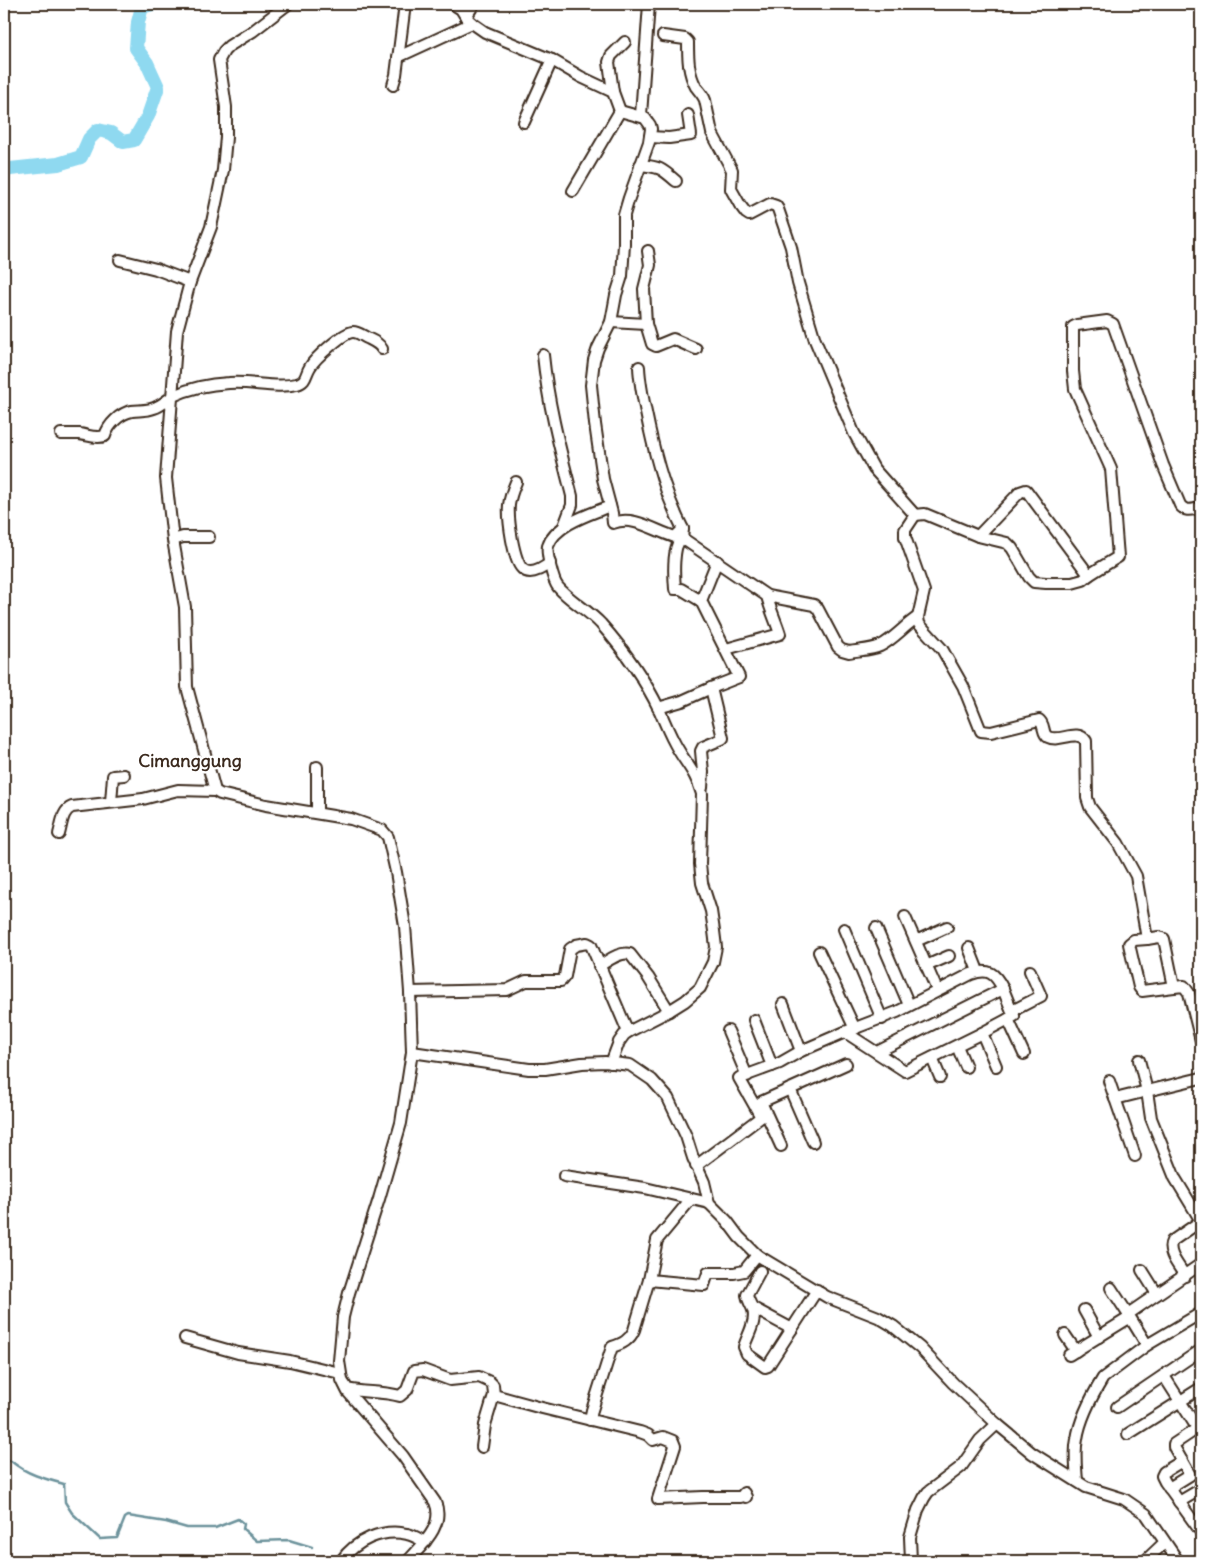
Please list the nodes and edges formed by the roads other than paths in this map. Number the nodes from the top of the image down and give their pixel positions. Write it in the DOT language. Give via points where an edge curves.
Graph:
graph roads {
  1 [pos="288,4"];
  2 [pos="405,4"];
  3 [pos="453,4"];
  4 [pos="474,4"];
  5 [pos="649,4"];
  6 [pos="469,20"];
  7 [pos="663,36"];
  8 [pos="625,42"];
  9 [pos="398,51"];
  10 [pos="552,60"];
  11 [pos="393,85"];
  12 [pos="613,92"];
  13 [pos="620,111"];
  14 [pos="688,115"];
  15 [pos="641,116"];
  16 [pos="524,122"];
  17 [pos="650,137"];
  18 [pos="640,165"];
  19 [pos="676,181"];
  20 [pos="573,191"];
  21 [pos="648,251"];
  22 [pos="120,260"];
  23 [pos="190,282"];
  24 [pos="611,322"];
  25 [pos="646,324"];
  26 [pos="382,349"];
  27 [pos="696,349"];
  28 [pos="544,355"];
  29 [pos="639,367"];
  30 [pos="173,397"];
  31 [pos="61,434"];
  32 [pos="516,482"];
  33 [pos="610,506"];
  34 [pos="1201,508"];
  35 [pos="915,515"];
  36 [pos="564,526"];
  37 [pos="682,533"];
  38 [pos="978,536"];
  39 [pos="209,537"];
  40 [pos="173,540"];
  41 [pos="716,561"];
  42 [pos="550,563"];
  43 [pos="1089,576"];
  44 [pos="767,596"];
  45 [pos="701,601"];
  46 [pos="918,617"];
  47 [pos="726,649"];
  48 [pos="711,688"];
  49 [pos="658,708"];
  50 [pos="317,767"];
  51 [pos="124,775"];
  52 [pos="215,791"];
  53 [pos="702,794"];
  54 [pos="111,802"];
  55 [pos="317,813"];
  56 [pos="59,834"];
  57 [pos="905,917"];
  58 [pos="947,927"];
  59 [pos="876,928"];
  60 [pos="844,929"];
  61 [pos="1147,939"];
  62 [pos="916,941"];
  63 [pos="969,948"];
  64 [pos="819,952"];
  65 [pos="948,956"];
  66 [pos="599,966"];
  67 [pos="926,966"];
  68 [pos="978,971"];
  69 [pos="1030,971"];
  70 [pos="1174,987"];
  71 [pos="1003,989"];
  72 [pos="937,990"];
  73 [pos="410,992"];
  74 [pos="783,1004"];
  75 [pos="910,1005"];
  76 [pos="670,1011"];
  77 [pos="1010,1015"];
  78 [pos="882,1019"];
  79 [pos="754,1020"];
  80 [pos="850,1030"];
  81 [pos="728,1031"];
  82 [pos="628,1032"];
  83 [pos="982,1034"];
  84 [pos="1201,1041"];
  85 [pos="957,1046"];
  86 [pos="412,1052"];
  87 [pos="801,1052"];
  88 [pos="877,1052"];
  89 [pos="1024,1054"];
  90 [pos="932,1058"];
  91 [pos="1139,1060"];
  92 [pos="611,1063"];
  93 [pos="846,1064"];
  94 [pos="772,1066"];
  95 [pos="996,1066"];
  96 [pos="966,1067"];
  97 [pos="747,1076"];
  98 [pos="940,1077"];
  99 [pos="1201,1078"];
  100 [pos="1109,1081"];
  101 [pos="790,1089"];
  102 [pos="1147,1090"];
  103 [pos="1116,1098"];
  104 [pos="764,1115"];
  105 [pos="813,1142"];
  106 [pos="781,1146"];
  107 [pos="1135,1156"];
  108 [pos="696,1166"];
  109 [pos="564,1176"];
  110 [pos="691,1199"];
  111 [pos="709,1203"];
  112 [pos="757,1255"];
  113 [pos="1201,1264"];
  114 [pos="1142,1270"];
  115 [pos="760,1271"];
  116 [pos="1185,1276"];
  117 [pos="649,1280"];
  118 [pos="1111,1288"];
  119 [pos="817,1290"];
  120 [pos="1157,1294"];
  121 [pos="753,1308"];
  122 [pos="1084,1310"];
  123 [pos="1201,1313"];
  124 [pos="1129,1316"];
  125 [pos="792,1329"];
  126 [pos="1065,1334"];
  127 [pos="1099,1337"];
  128 [pos="185,1338"];
  129 [pos="1147,1345"];
  130 [pos="1201,1350"];
  131 [pos="1164,1376"];
  132 [pos="341,1377"];
  133 [pos="1201,1388"];
  134 [pos="494,1395"];
  135 [pos="1181,1402"];
  136 [pos="1117,1407"];
  137 [pos="590,1420"];
  138 [pos="997,1424"];
  139 [pos="1200,1430"];
  140 [pos="1128,1434"];
  141 [pos="482,1447"];
  142 [pos="1182,1461"];
  143 [pos="1077,1481"];
  144 [pos="1169,1488"];
  145 [pos="1201,1489"];
  146 [pos="746,1497"];
  147 [pos="1179,1502"];
  148 [pos="1201,1529"];
  149 [pos="425,1542"];
  150 [pos="1164,1543"];
  151 [pos="341,1561"];
  152 [pos="408,1561"];
  153 [pos="911,1561"];
  154 [pos="1145,1561"];
  155 [pos="1178,1561"];
  1 -- 23 [label="street" via="229,46 219,60 226,107 223,170 211,227"];
  2 -- 9 [label="street"];
  3 -- 6 [label="street"];
  4 -- 6 [label="street"];
  5 -- 15 [label="street"];
  6 -- 9 [label="street"];
  6 -- 10 [label="street" via="485,32"];
  7 -- 35 [label="street" via="688,42 690,71 705,100 714,138 732,170 731,189 740,205 749,215 770,204 778,209 791,247 807,317 839,400 874,469"];
  8 -- 12 [label="street" via="609,62"];
  9 -- 11 [label="street"];
  10 -- 12 [label="street"];
  10 -- 16 [label="street"];
  12 -- 13 [label="street"];
  13 -- 15 [label="street"];
  13 -- 20 [label="street"];
  14 -- 17 [label="street" via="690,135"];
  15 -- 17 [label="street" via="650,125"];
  17 -- 18 [label="street"];
  18 -- 19 [label="street" via="657,166"];
  18 -- 24 [label="street" via="624,215 622,276"];
  21 -- 25 [label="street" via="650,265 644,289"];
  22 -- 23 [label="street" via="161,270"];
  23 -- 30 [label="street" via="177,331"];
  24 -- 25 [label="street"];
  24 -- 33 [label="street" via="594,360 592,385 596,433"];
  25 -- 27 [label="street" via="653,346 673,339"];
  26 -- 30 [label="street" via="358,333 350,333 320,355 302,382 271,385 228,383 197,388"];
  28 -- 36 [label="street" via="550,406 572,496"];
  29 -- 37 [label="street" via="640,387 657,466"];
  30 -- 31 [label="street" via="155,408 122,415 102,437"];
  30 -- 40 [label="street" via="166,478"];
  32 -- 42 [label="street" via="509,513 517,562 528,572 541,570"];
  33 -- 36 [label="street"];
  33 -- 37 [label="street" via="613,523 642,523 675,537"];
  34 -- 43 [label="street" via="1189,510 1180,505 1113,324 1107,321 1074,326 1075,389 1110,465 1118,547 1118,558"];
  35 -- 38 [label="street" via="925,514"];
  35 -- 46 [label="street" via="905,530 905,537 924,591"];
  36 -- 42 [label="street" via="548,548"];
  37 -- 41 [label="street"];
  37 -- 45 [label="street" via="675,553 675,589 681,589"];
  38 -- 43 [label="street" via="1010,545 1034,582 1072,583"];
  38 -- 43 [label="street" via="1020,492 1026,490"];
  39 -- 40 [label="street"];
  40 -- 52 [label="street" via="185,607 187,687"];
  41 -- 44 [label="street"];
  41 -- 45 [label="street"];
  42 -- 49 [label="street" via="556,586 614,639 635,666"];
  44 -- 46 [label="street" via="814,604 838,647 849,652 878,647"];
  44 -- 47 [label="street" via="780,634"];
  45 -- 47 [label="street"];
  46 -- 61 [label="street" via="919,624 942,650 963,686 981,731 991,732 1038,720 1048,737 1078,735 1086,740 1087,798 1136,876"];
  47 -- 48 [label="street" via="739,677"];
  48 -- 49 [label="street"];
  48 -- 53 [label="street" via="723,738 701,751"];
  49 -- 53 [label="street" via="675,745 693,770"];
  50 -- 55 [label="street"];
  51 -- 54 [label="street" via="113,776"];
  52 -- 54 [label="street" via="178,790 143,799"];
  52 -- 55 [label="street" via="266,805"];
  53 -- 76 [label="street" via="700,864 716,947 713,962 700,988"];
  54 -- 56 [label="street" via="68,808"];
  55 -- 73 [label="street" via="351,818 382,830 388,837 405,926"];
  57 -- 62 [label="street"];
  58 -- 62 [label="street"];
  59 -- 75 [label="street"];
  60 -- 78 [label="street"];
  61 -- 70 [label="street" via="1164,939"];
  61 -- 70 [label="street" via="1130,941 1129,944 1139,987 1142,991"];
  62 -- 67 [label="street"];
  63 -- 68 [label="street"];
  64 -- 80 [label="street"];
  65 -- 67 [label="street"];
  66 -- 73 [label="street" via="590,946 576,944 570,949 561,981 526,981 507,990"];
  66 -- 76 [label="street" via="620,955 630,954"];
  66 -- 82 [label="street"];
  67 -- 72 [label="street"];
  68 -- 71 [label="street" via="995,976"];
  68 -- 72 [label="street"];
  69 -- 77 [label="street" via="1041,996"];
  70 -- 84 [label="street" via="1184,986 1188,993"];
  71 -- 77 [label="street"];
  71 -- 88 [label="street"];
  72 -- 75 [label="street"];
  73 -- 86 [label="street"];
  74 -- 87 [label="street"];
  75 -- 78 [label="street"];
  76 -- 82 [label="street"];
  77 -- 83 [label="street"];
  77 -- 89 [label="street"];
  78 -- 80 [label="street"];
  79 -- 94 [label="street"];
  80 -- 87 [label="street"];
  80 -- 88 [label="street"];
  81 -- 97 [label="street"];
  82 -- 92 [label="street" via="618,1042"];
  83 -- 85 [label="street"];
  83 -- 95 [label="street"];
  85 -- 90 [label="street"];
  85 -- 96 [label="street"];
  86 -- 92 [label="street" via="529,1069"];
  86 -- 132 [label="street" via="401,1123 342,1317"];
  87 -- 94 [label="street"];
  88 -- 90 [label="street" via="906,1071"];
  90 -- 98 [label="street"];
  91 -- 102 [label="street"];
  92 -- 108 [label="street" via="630,1065 660,1087 686,1136"];
  93 -- 101 [label="street"];
  94 -- 97 [label="street"];
  97 -- 104 [label="street" via="739,1078"];
  99 -- 102 [label="street"];
  100 -- 103 [label="street"];
  101 -- 104 [label="street" via="761,1102"];
  101 -- 105 [label="street"];
  102 -- 103 [label="street"];
  102 -- 116 [label="street" via="1151,1118 1175,1178 1201,1221 1170,1244"];
  103 -- 107 [label="street"];
  104 -- 106 [label="street"];
  104 -- 108 [label="street"];
  108 -- 111 [label="street"];
  109 -- 110 [label="street" via="645,1188"];
  110 -- 111 [label="street"];
  110 -- 117 [label="street" via="656,1240"];
  111 -- 112 [label="street"];
  112 -- 117 [label="street" via="744,1271 708,1273 704,1285"];
  112 -- 119 [label="street"];
  113 -- 116 [label="street"];
  114 -- 120 [label="street"];
  115 -- 121 [label="street" via="747,1295"];
  116 -- 120 [label="street"];
  117 -- 137 [label="street" via="631,1337 612,1347"];
  118 -- 124 [label="street"];
  119 -- 125 [label="street"];
  119 -- 138 [label="street" via="827,1297 878,1316 892,1326 920,1348"];
  120 -- 124 [label="street"];
  121 -- 125 [label="street"];
  121 -- 125 [label="street" via="753,1324 744,1346 747,1354 765,1368"];
  122 -- 127 [label="street"];
  123 -- 129 [label="street"];
  124 -- 127 [label="street"];
  124 -- 129 [label="street"];
  126 -- 127 [label="street" via="1073,1353"];
  128 -- 132 [label="street" via="238,1353 290,1361"];
  129 -- 143 [label="street" via="1098,1385 1077,1437"];
  130 -- 131 [label="street"];
  131 -- 135 [label="street"];
  131 -- 136 [label="street"];
  132 -- 134 [label="street" via="347,1389 400,1396 407,1390 414,1371 422,1370 450,1380 479,1377 493,1385"];
  132 -- 149 [label="street" via="348,1392 403,1456 435,1502 438,1519"];
  133 -- 135 [label="street"];
  134 -- 137 [label="street"];
  134 -- 141 [label="street"];
  135 -- 139 [label="street"];
  135 -- 140 [label="street"];
  137 -- 146 [label="street" via="640,1432 653,1440 663,1437 673,1441 675,1446 658,1500 741,1497 744,1493"];
  138 -- 143 [label="street" via="1032,1453"];
  138 -- 153 [label="street" via="980,1440 961,1467 924,1498 910,1537"];
  139 -- 142 [label="street" via="1174,1445"];
  142 -- 144 [label="street" via="1163,1474"];
  142 -- 144 [label="street" via="1190,1475"];
  143 -- 150 [label="street" via="1124,1499 1146,1514"];
  144 -- 147 [label="street"];
  145 -- 147 [label="street"];
  147 -- 148 [label="street"];
  149 -- 151 [label="street" via="401,1533 369,1537"];
  149 -- 152 [label="street"];
  150 -- 154 [label="street"];
  150 -- 155 [label="street"];
}
